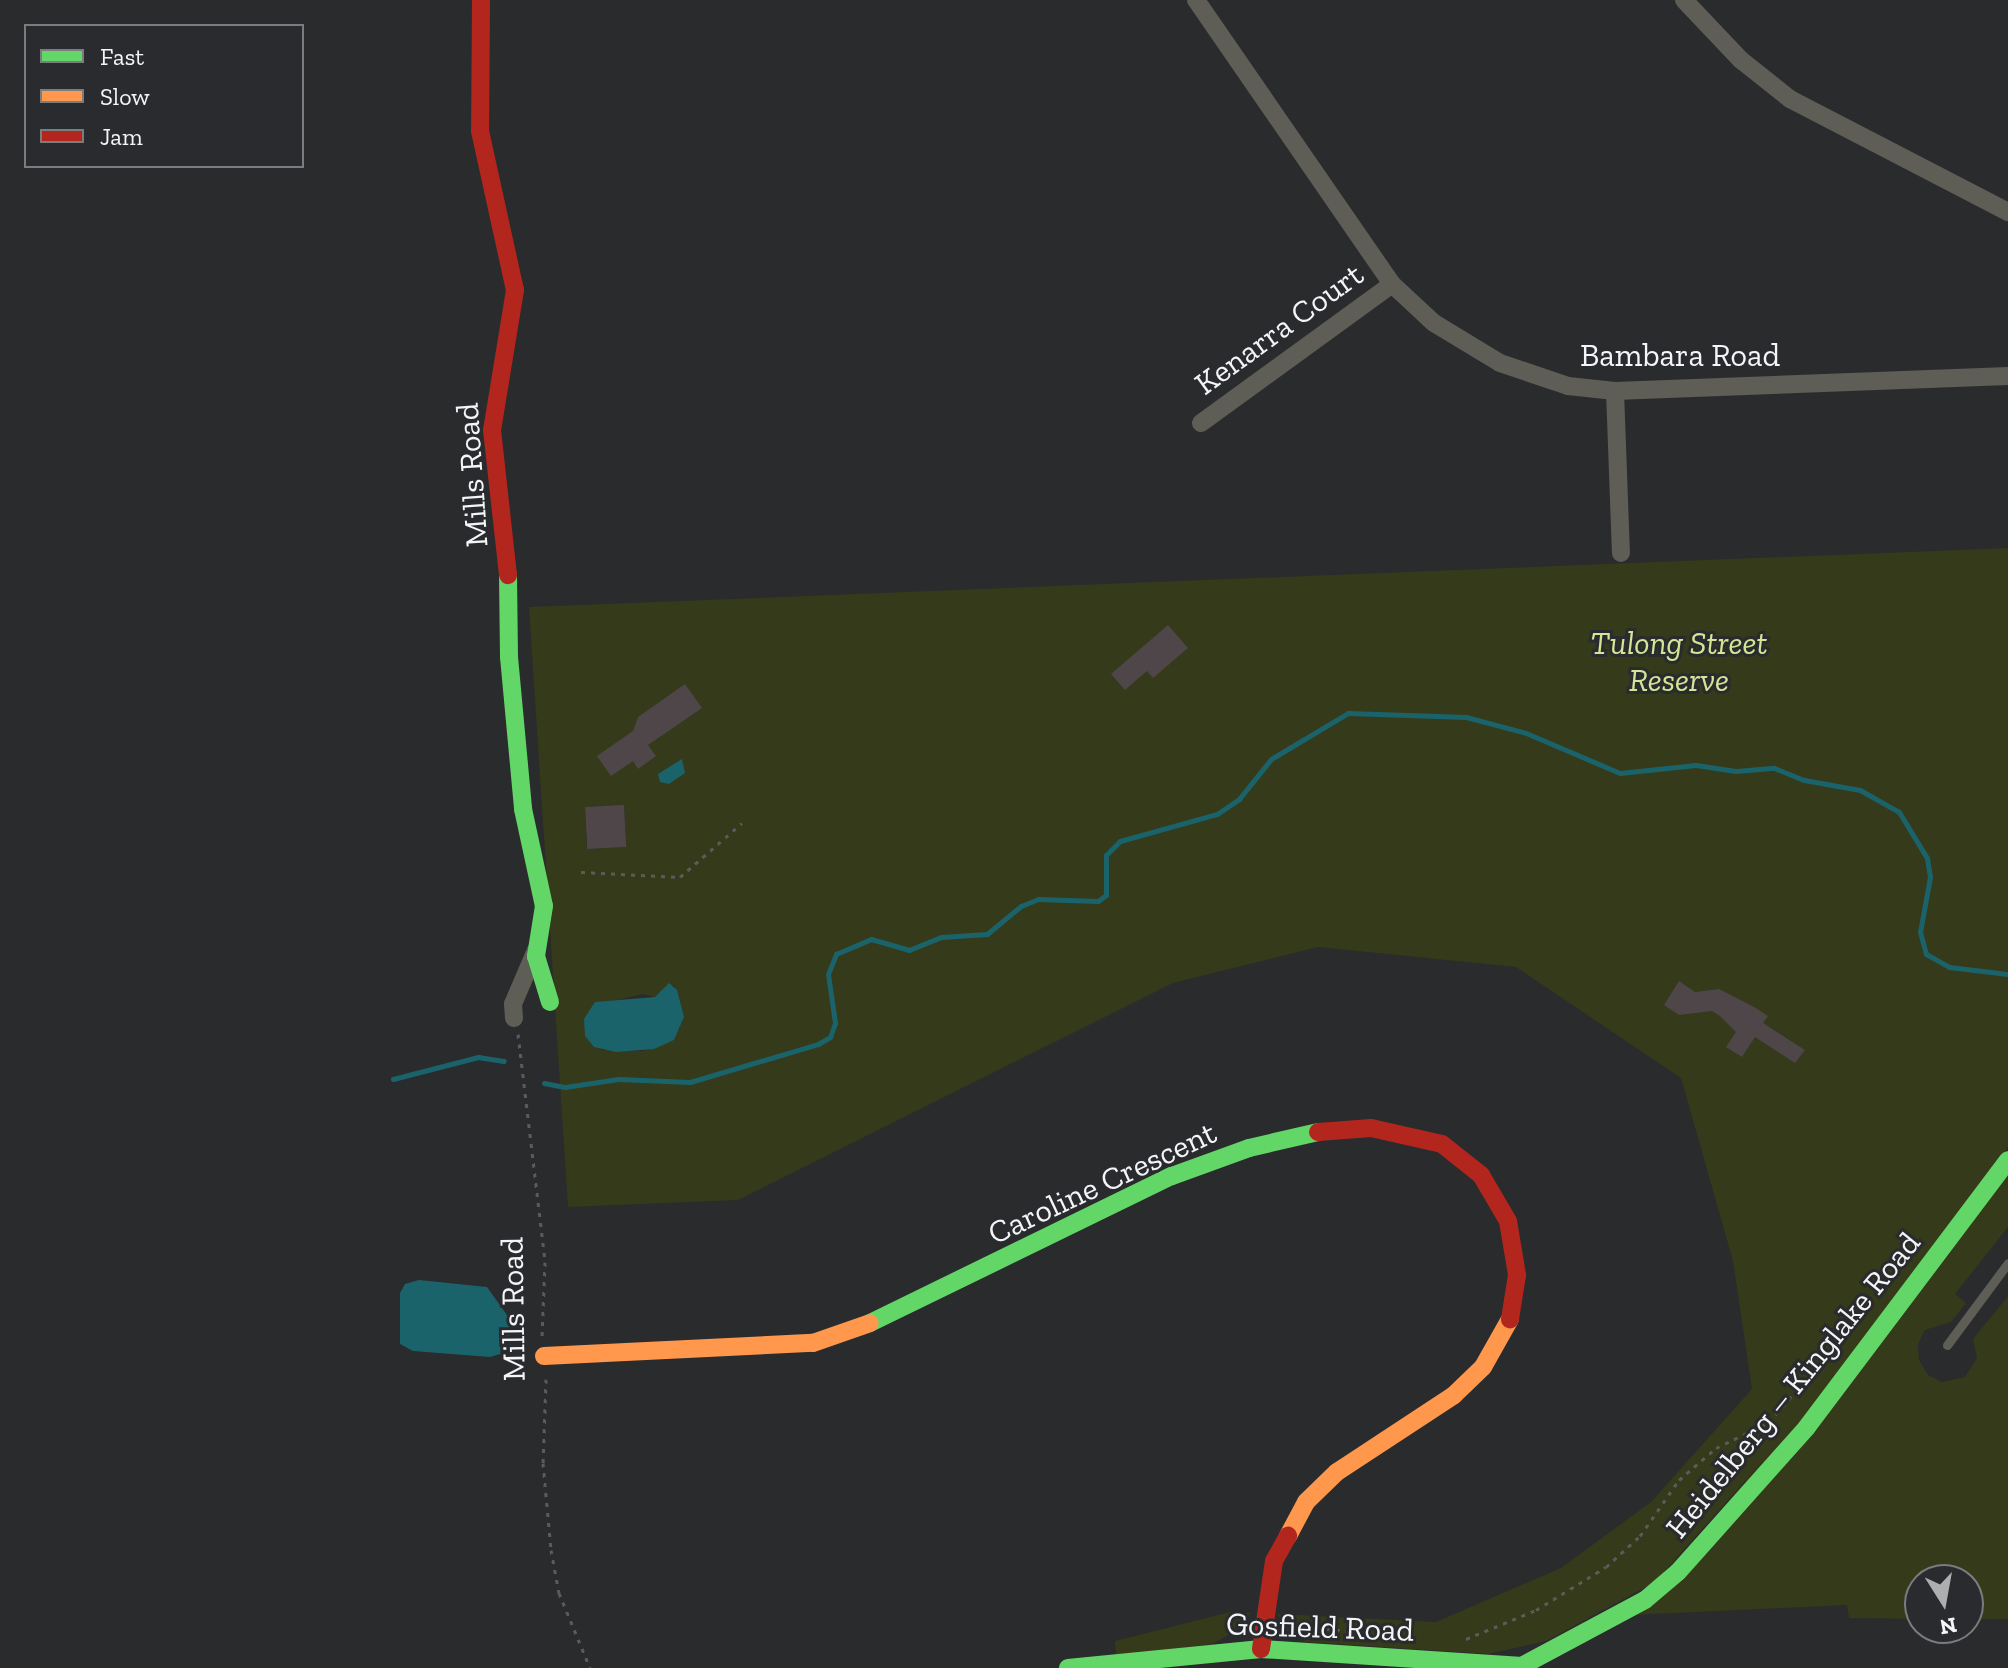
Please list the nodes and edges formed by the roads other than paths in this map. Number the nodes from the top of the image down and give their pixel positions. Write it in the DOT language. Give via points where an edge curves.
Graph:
graph roads {
  1 [pos="481,0"];
  2 [pos="1196,0"];
  3 [pos="1684,0"];
  4 [pos="2008,212"];
  5 [pos="1392,284"];
  6 [pos="2008,376"];
  7 [pos="1615,391"];
  8 [pos="1201,423"];
  9 [pos="1621,553"];
  10 [pos="536,949"];
  11 [pos="550,1002"];
  12 [pos="514,1018"];
  13 [pos="2008,1160"];
  14 [pos="2008,1263"];
  15 [pos="1947,1345"];
  16 [pos="544,1356"];
  17 [pos="1261,1649"];
  18 [pos="1520,1667"];
  19 [pos="1068,1668"];
  1 -- 10 [label="street, Mills Road" via="480,131 515,290 491,415 508,561 511,685 523,809 544,906"];
  2 -- 5 [label="street, Bambara Road"];
  3 -- 4 [label="street" via="1741,60 1790,99"];
  5 -- 7 [label="street, Bambara Road" via="1434,323 1500,363 1568,386"];
  5 -- 8 [label="street, Kenarra Court"];
  6 -- 7 [label="street, Bambara Road"];
  7 -- 9 [label="street"];
  10 -- 11 [label="street, Mills Road"];
  10 -- 12 [label="street, Mills Road" via="513,1004"];
  13 -- 18 [label="street, Heidelberg – Kinglake Road" via="1807,1427 1678,1572 1645,1600"];
  14 -- 15 [label="lane"];
  16 -- 17 [label="street, Caroline Crescent" via="813,1343 898,1313 1172,1176 1224,1156 1345,1129 1388,1130 1434,1141 1458,1153 1481,1175 1508,1221 1517,1275 1509,1323 1483,1367 1454,1395 1337,1472 1306,1502 1274,1561"];
  17 -- 18 [label="street, Gosfield Road"];
  17 -- 19 [label="street, Gosfield Road"];
}
